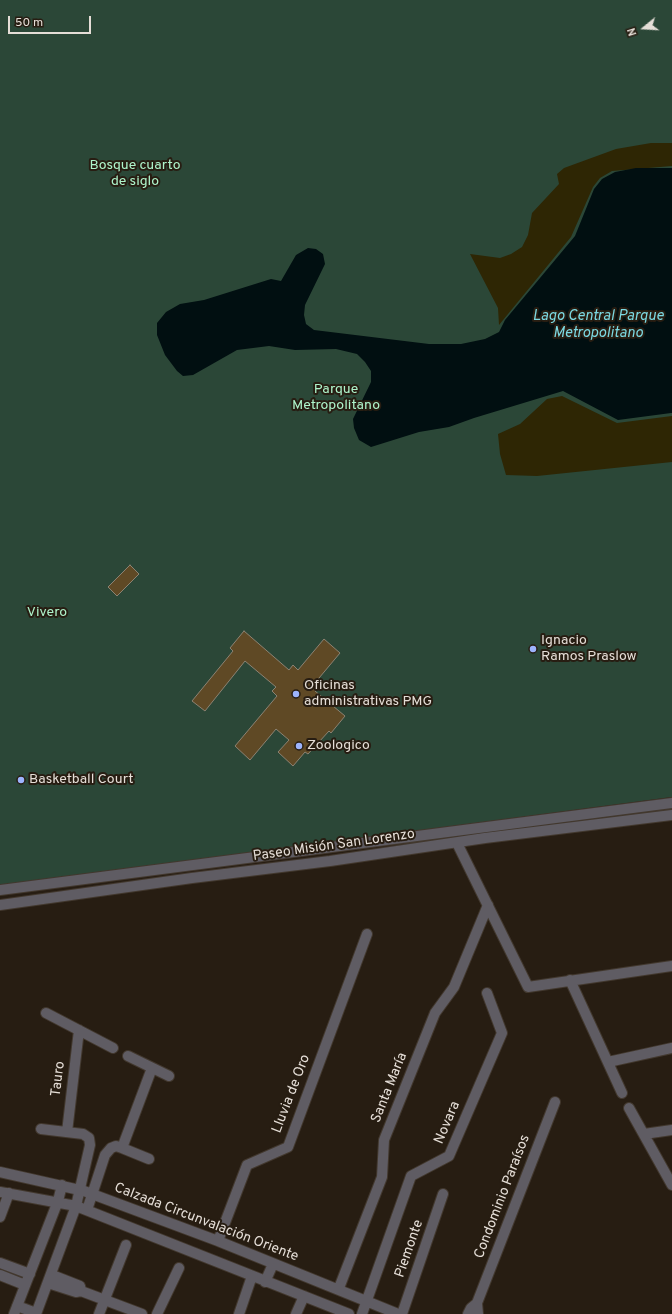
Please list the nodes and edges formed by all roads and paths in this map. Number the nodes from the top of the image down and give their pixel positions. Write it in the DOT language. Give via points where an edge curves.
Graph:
graph roads {
  1 [pos="672,803"];
  2 [pos="672,815"];
  3 [pos="457,843"];
  4 [pos="0,890"];
  5 [pos="0,905"];
  6 [pos="488,905"];
  7 [pos="367,934"];
  8 [pos="672,966"];
  9 [pos="570,980"];
  10 [pos="487,993"];
  11 [pos="46,1013"];
  12 [pos="79,1030"];
  13 [pos="112,1048"];
  14 [pos="672,1048"];
  15 [pos="128,1056"];
  16 [pos="608,1062"];
  17 [pos="152,1068"];
  18 [pos="168,1076"];
  19 [pos="622,1093"];
  20 [pos="555,1102"];
  21 [pos="629,1108"];
  22 [pos="41,1129"];
  23 [pos="672,1130"];
  24 [pos="67,1132"];
  25 [pos="644,1134"];
  26 [pos="122,1148"];
  27 [pos="149,1159"];
  28 [pos="0,1172"];
  29 [pos="62,1185"];
  30 [pos="672,1185"];
  31 [pos="80,1190"];
  32 [pos="5,1193"];
  33 [pos="93,1194"];
  34 [pos="443,1194"];
  35 [pos="58,1202"];
  36 [pos="76,1206"];
  37 [pos="130,1208"];
  38 [pos="87,1210"];
  39 [pos="0,1217"];
  40 [pos="125,1224"];
  41 [pos="218,1241"];
  42 [pos="126,1245"];
  43 [pos="0,1263"];
  44 [pos="273,1264"];
  45 [pos="180,1268"];
  46 [pos="30,1274"];
  47 [pos="0,1275"];
  48 [pos="252,1276"];
  49 [pos="50,1279"];
  50 [pos="265,1282"];
  51 [pos="26,1286"];
  52 [pos="338,1288"];
  53 [pos="304,1296"];
  54 [pos="105,1300"];
  55 [pos="366,1300"];
  56 [pos="477,1303"];
  57 [pos="16,1310"];
  58 [pos="36,1314"];
  59 [pos="99,1314"];
  60 [pos="142,1314"];
  61 [pos="157,1314"];
  62 [pos="239,1314"];
  63 [pos="296,1314"];
  64 [pos="350,1314"];
  65 [pos="362,1314"];
  66 [pos="398,1314"];
  67 [pos="402,1314"];
  68 [pos="468,1314"];
  69 [pos="478,1314"];
  1 -- 4 [label="street, Paseo Misión San Lorenzo"];
  2 -- 3 [label="street, Paseo Misión San Lorenzo"];
  3 -- 5 [label="street, Paseo Misión San Lorenzo"];
  3 -- 6 [label="street"];
  6 -- 9 [label="street" via="528,987"];
  6 -- 52 [label="street, Santa María" via="454,987 435,1013 384,1140 382,1178"];
  7 -- 41 [label="street, Lluvia de Oro" via="288,1147 246,1165"];
  8 -- 9 [label="street"];
  9 -- 16 [label="street"];
  10 -- 55 [label="street, Novara" via="502,1033 449,1156 411,1176"];
  11 -- 12 [label="street"];
  12 -- 13 [label="street"];
  12 -- 24 [label="street, Tauro"];
  14 -- 16 [label="street"];
  15 -- 17 [label="street"];
  16 -- 19 [label="street"];
  17 -- 18 [label="street"];
  17 -- 26 [label="street"];
  20 -- 56 [label="street, Condominio Paraísos"];
  21 -- 25 [label="street"];
  22 -- 24 [label="street"];
  23 -- 25 [label="street"];
  24 -- 31 [label="street" via="83,1134 89,1138 90,1145"];
  25 -- 30 [label="street"];
  26 -- 27 [label="street"];
  26 -- 33 [label="street" via="111,1148 105,1155"];
  28 -- 29 [label="street, Calzada Circunvalación Oriente"];
  29 -- 31 [label="street, Calzada Circunvalación Oriente"];
  29 -- 35 [label="street"];
  31 -- 33 [label="street, Calzada Circunvalación Oriente"];
  31 -- 36 [label="street"];
  32 -- 35 [label="street"];
  32 -- 39 [label="street"];
  33 -- 37 [label="street, Calzada Circunvalación Oriente"];
  33 -- 38 [label="street"];
  34 -- 67 [label="street, Piemonte"];
  35 -- 36 [label="street"];
  35 -- 46 [label="street"];
  36 -- 38 [label="street"];
  36 -- 49 [label="street"];
  37 -- 40 [label="street"];
  37 -- 41 [label="street, Calzada Circunvalación Oriente"];
  38 -- 40 [label="street"];
  40 -- 48 [label="street"];
  41 -- 44 [label="street, Calzada Circunvalación Oriente"];
  42 -- 54 [label="street"];
  43 -- 46 [label="street"];
  44 -- 50 [label="street"];
  44 -- 52 [label="street, Calzada Circunvalación Oriente"];
  45 -- 61 [label="street"];
  46 -- 51 [label="street"];
  47 -- 51 [label="street"];
  48 -- 50 [label="street"];
  48 -- 62 [label="street"];
  49 -- 54 [label="street" via="76,1292 81,1291"];
  49 -- 58 [label="street"];
  50 -- 53 [label="street"];
  51 -- 57 [label="street"];
  52 -- 55 [label="street, Calzada Circunvalación Oriente"];
  53 -- 63 [label="street"];
  53 -- 64 [label="street"];
  54 -- 59 [label="street"];
  54 -- 60 [label="street"];
  55 -- 65 [label="street, Novara"];
  55 -- 66 [label="street, Calzada Circunvalación Oriente"];
  56 -- 68 [label="street, Condominio Paraísos" via="470,1308"];
  56 -- 69 [label="street, Condominio Paraísos"];
  57 -- 58 [label="street"];
}
